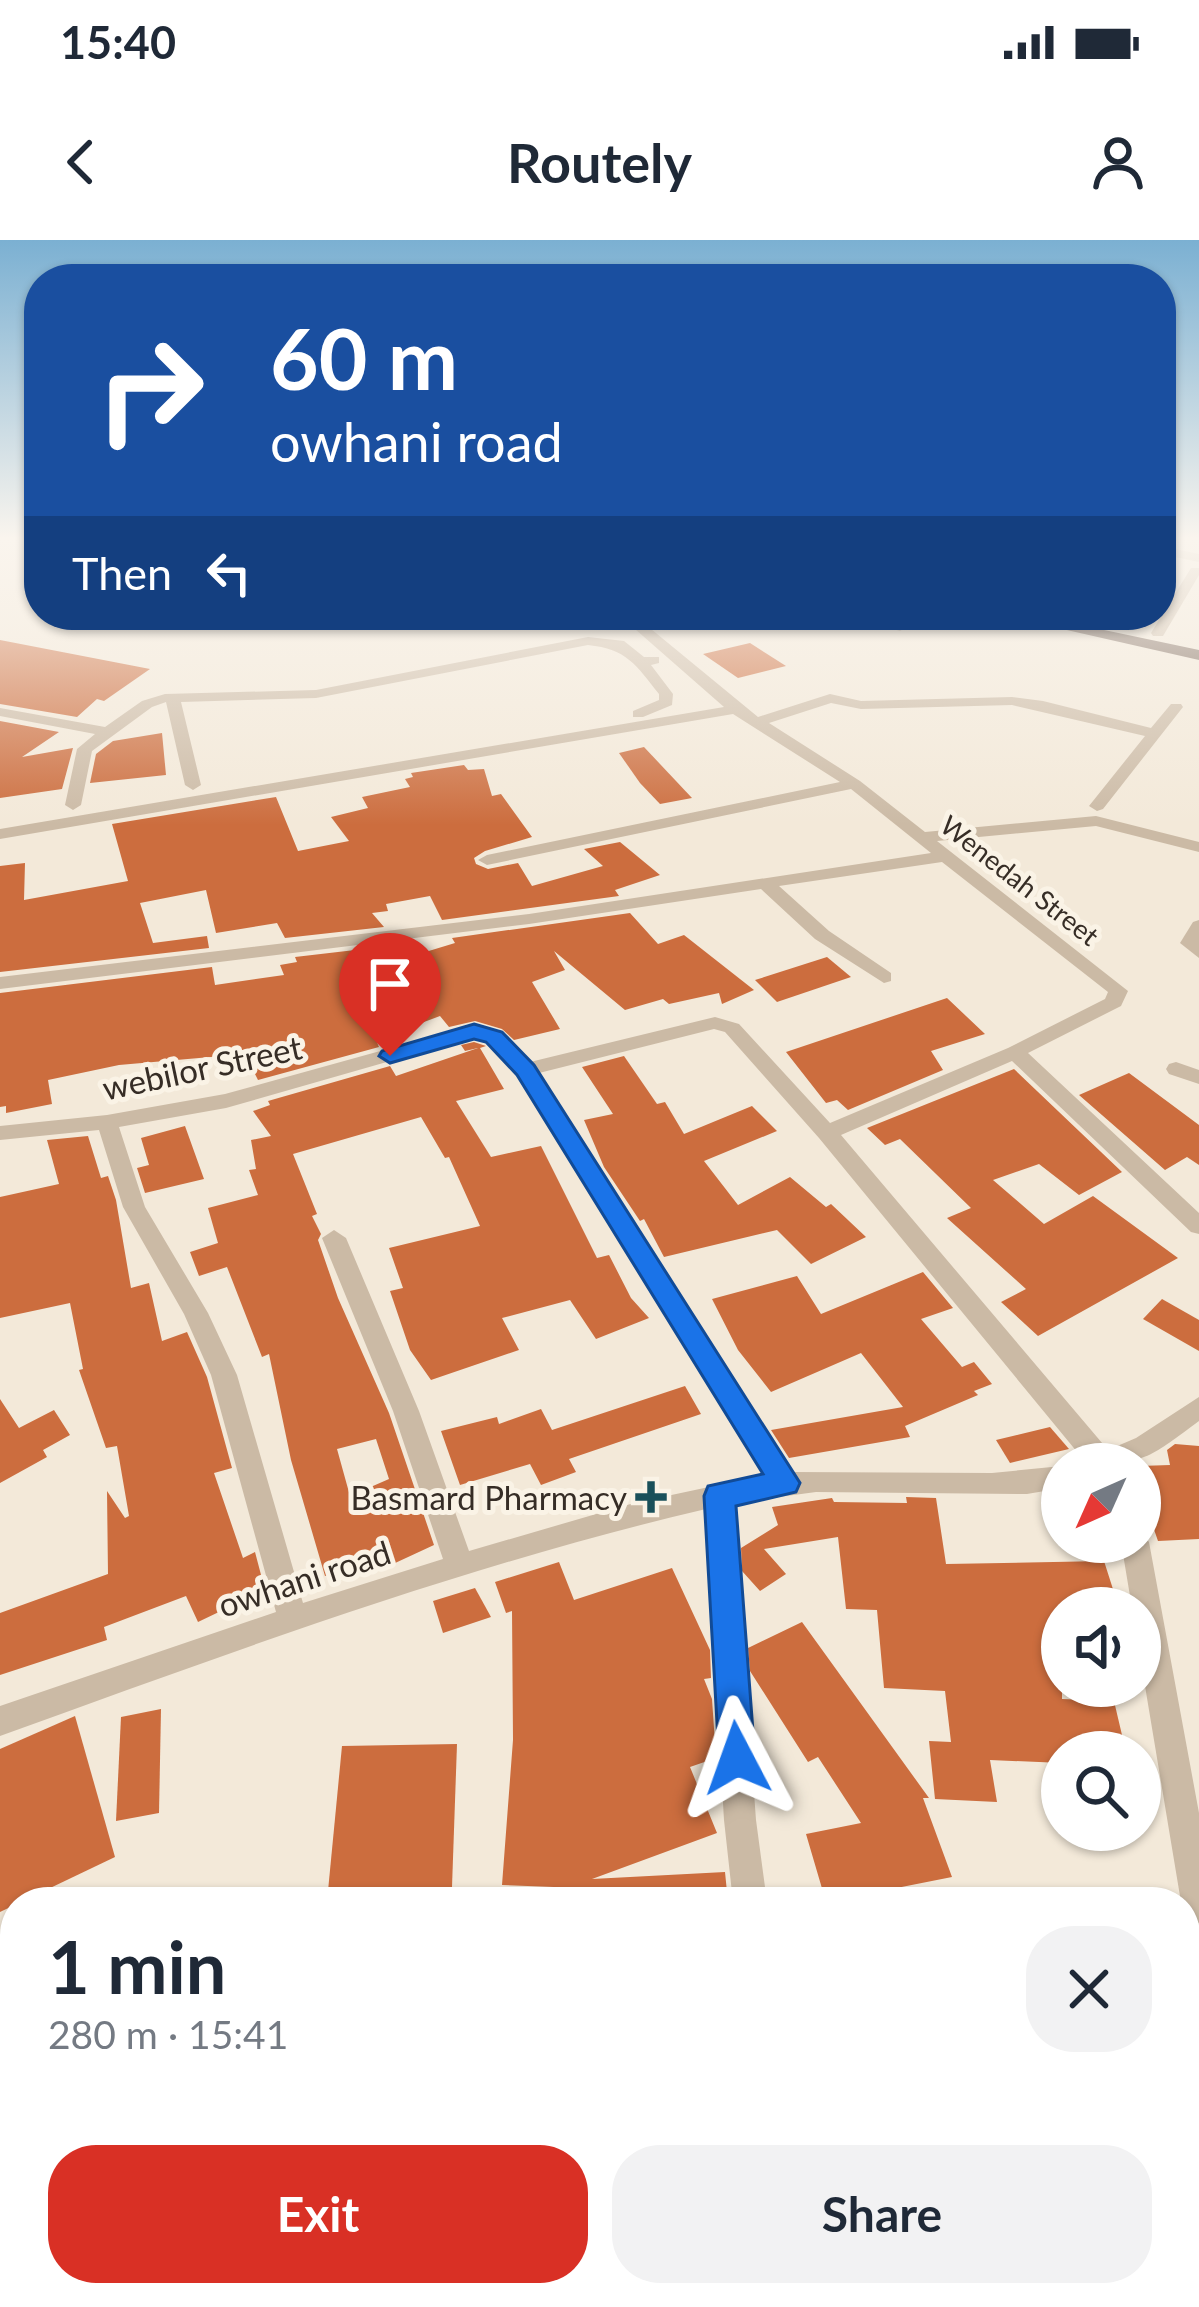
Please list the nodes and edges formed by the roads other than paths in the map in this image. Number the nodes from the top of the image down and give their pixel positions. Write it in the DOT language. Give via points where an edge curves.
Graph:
graph roads {
  1 [pos="647,632"];
  2 [pos="1090,632"];
  3 [pos="1158,633"];
  4 [pos="1199,642"];
  5 [pos="674,655"];
  6 [pos="1199,656"];
  7 [pos="640,662"];
  8 [pos="173,698"];
  9 [pos="1177,707"];
  10 [pos="736,709"];
  11 [pos="0,712"];
  12 [pos="757,722"];
  13 [pos="108,732"];
  14 [pos="1155,734"];
  15 [pos="854,784"];
  16 [pos="193,785"];
  17 [pos="73,805"];
  18 [pos="1097,806"];
  19 [pos="0,817"];
  20 [pos="0,834"];
  21 [pos="921,837"];
  22 [pos="1199,847"];
  23 [pos="946,856"];
  24 [pos="487,860"];
  25 [pos="765,883"];
  26 [pos="1199,926"];
  27 [pos="1199,952"];
  28 [pos="884,977"];
  29 [pos="0,983"];
  30 [pos="1015,1052"];
  31 [pos="1176,1069"];
  32 [pos="526,1070"];
  33 [pos="1199,1077"];
  34 [pos="106,1121"];
  35 [pos="0,1133"];
  36 [pos="827,1133"];
  37 [pos="1199,1226"];
  38 [pos="334,1238"];
  39 [pos="1199,1407"];
  40 [pos="1086,1443"];
  41 [pos="1149,1443"];
  42 [pos="1041,1480"];
  43 [pos="785,1483"];
  44 [pos="719,1496"];
  45 [pos="1139,1563"];
  46 [pos="460,1567"];
  47 [pos="292,1617"];
  48 [pos="0,1721"];
  49 [pos="748,1887"];
  50 [pos="1196,1887"];
  1 -- 5 [label="street, Wenedah Street"];
  2 -- 6 [label="main road"];
  3 -- 4 [label="main road"];
  5 -- 7 [label="street"];
  5 -- 10 [label="street, Wenedah Street"];
  7 -- 8 [label="street" via="619,644 588,641 316,694"];
  7 -- 16 [label="street" via="668,702 651,711"];
  8 -- 13 [label="street" via="147,704"];
  8 -- 16 [label="street"];
  9 -- 14 [label="street"];
  10 -- 12 [label="street, Wenedah Street"];
  10 -- 20 [label="street"];
  11 -- 13 [label="street"];
  12 -- 14 [label="street" via="830,698 861,705 1012,701"];
  12 -- 15 [label="street, Wenedah Street"];
  13 -- 17 [label="street" via="85,749"];
  14 -- 18 [label="street"];
  15 -- 21 [label="street, Wenedah Street"];
  15 -- 24 [label="street"];
  16 -- 17 [label="street"];
  17 -- 19 [label="street"];
  21 -- 22 [label="street" via="1096,821"];
  21 -- 23 [label="street, Wenedah Street"];
  23 -- 25 [label="street"];
  23 -- 30 [label="street, Wenedah Street" via="1118,991 1114,1003"];
  25 -- 28 [label="street"];
  25 -- 29 [label="street"];
  26 -- 27 [label="street" via="1189,943"];
  30 -- 36 [label="street, Wenedah Street"];
  30 -- 37 [label="street"];
  31 -- 33 [label="street"];
  32 -- 34 [label="street, webilor Street" via="474,1031 265,1092"];
  32 -- 36 [label="street" via="724,1024"];
  32 -- 43 [label="street"];
  34 -- 35 [label="street, webilor Street"];
  34 -- 47 [label="street" via="134,1207 224,1375"];
  36 -- 40 [label="street"];
  38 -- 46 [label="street"];
  39 -- 41 [label="street"];
  42 -- 43 [label="street, owhani road"];
  43 -- 44 [label="street, owhani road"];
  44 -- 46 [label="street, owhani road"];
  44 -- 49 [label="street"];
  45 -- 50 [label="street"];
  46 -- 47 [label="street, owhani road"];
  47 -- 48 [label="street, owhani road"];
}
